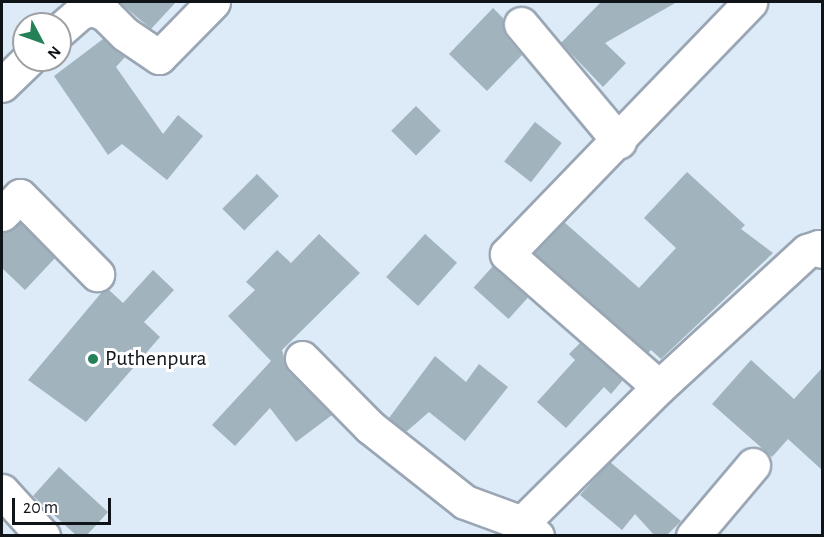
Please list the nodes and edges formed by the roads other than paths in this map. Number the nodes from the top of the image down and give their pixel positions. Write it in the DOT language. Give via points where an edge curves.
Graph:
graph roads {
  1 [pos="213,2"];
  2 [pos="750,2"];
  3 [pos="72,20"];
  4 [pos="521,24"];
  5 [pos="16,72"];
  6 [pos="2,85"];
  7 [pos="619,141"];
  8 [pos="8,196"];
  9 [pos="822,251"];
  10 [pos="97,274"];
  11 [pos="302,358"];
  12 [pos="659,387"];
  13 [pos="753,465"];
  14 [pos="2,490"];
  15 [pos="530,529"];
  16 [pos="43,536"];
  17 [pos="693,536"];
  1 -- 3 [label="street" via="159,57 125,34 105,14 93,9"];
  2 -- 7 [label="street"];
  4 -- 7 [label="street"];
  5 -- 6 [label="street"];
  7 -- 12 [label="street" via="507,254"];
  8 -- 10 [label="street"];
  9 -- 12 [label="street" via="819,247 807,251"];
  11 -- 15 [label="street" via="370,427 465,502"];
  12 -- 15 [label="street"];
  13 -- 17 [label="street"];
  14 -- 16 [label="street"];
}
